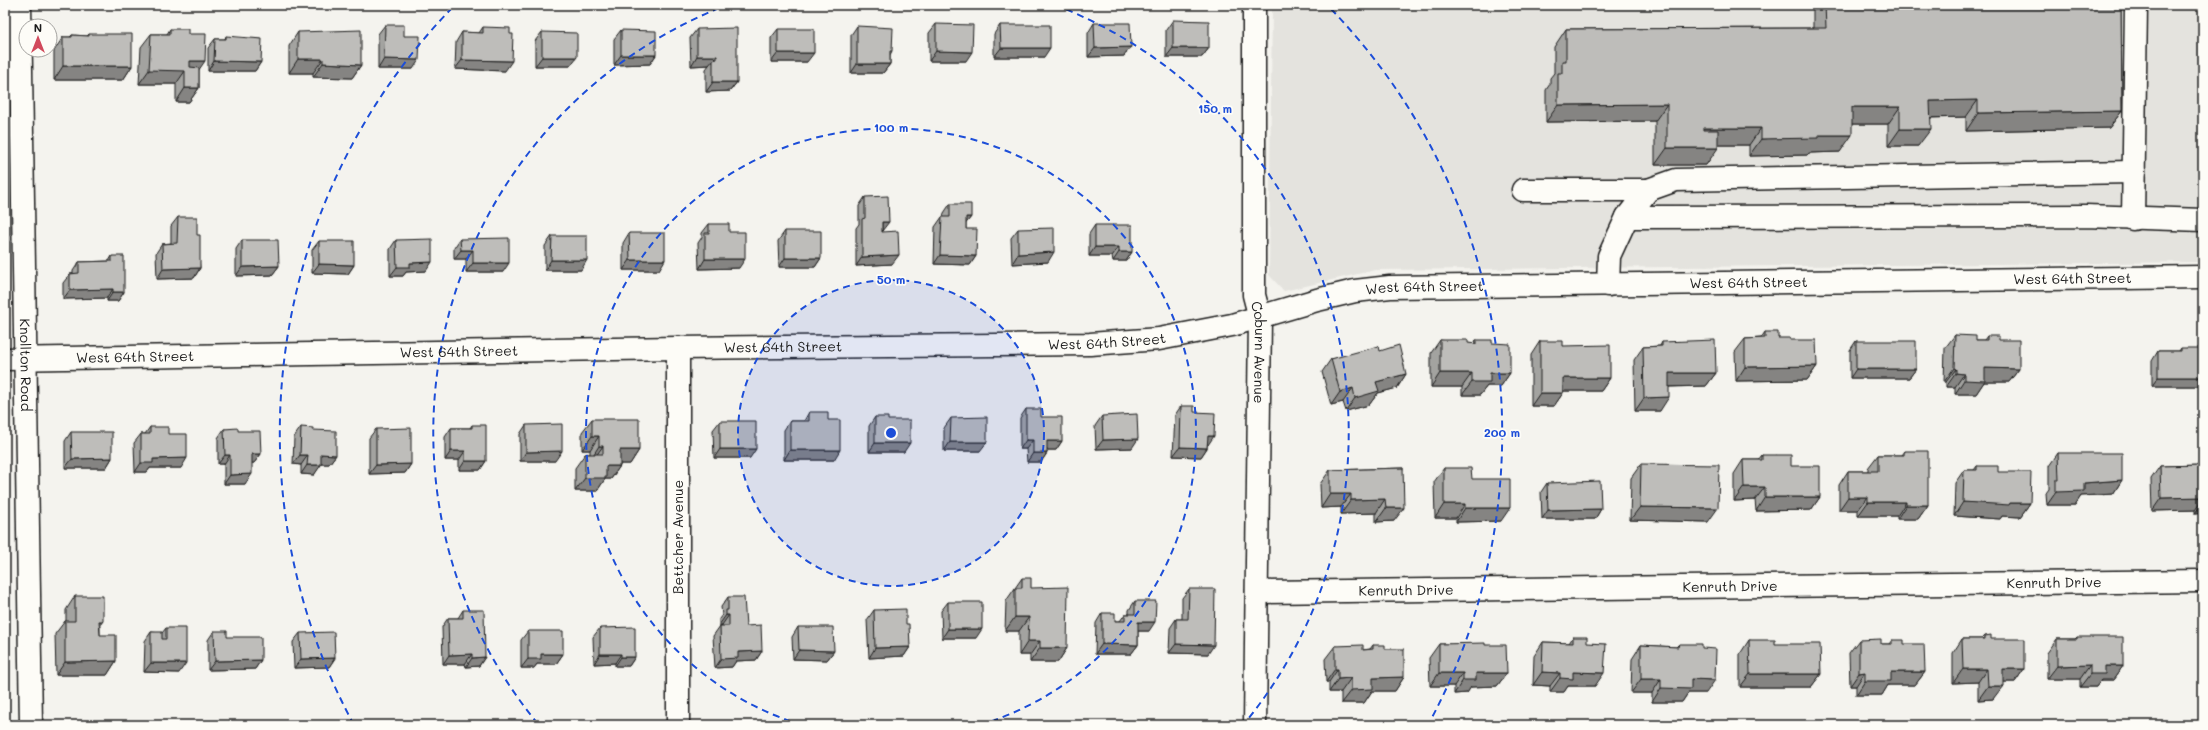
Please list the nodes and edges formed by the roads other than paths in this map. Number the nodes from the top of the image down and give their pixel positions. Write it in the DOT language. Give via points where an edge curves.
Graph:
graph roads {
  1 [pos="20,5"];
  2 [pos="1254,5"];
  3 [pos="2136,5"];
  4 [pos="2134,172"];
  5 [pos="1523,190"];
  6 [pos="1648,190"];
  7 [pos="1627,217"];
  8 [pos="2133,219"];
  9 [pos="2203,220"];
  10 [pos="2203,277"];
  11 [pos="1608,285"];
  12 [pos="1260,318"];
  13 [pos="678,348"];
  14 [pos="15,359"];
  15 [pos="2203,581"];
  16 [pos="1257,592"];
  17 [pos="31,725"];
  18 [pos="678,725"];
  19 [pos="1255,725"];
  1 -- 14 [label="street, Knollton Road"];
  2 -- 12 [label="street, Coburn Avenue" via="1254,295"];
  3 -- 4 [label="street"];
  4 -- 6 [label="street" via="1676,180"];
  4 -- 8 [label="street"];
  5 -- 6 [label="street"];
  6 -- 7 [label="street"];
  7 -- 8 [label="street" via="2086,216"];
  7 -- 11 [label="street" via="1609,256"];
  8 -- 9 [label="street"];
  10 -- 11 [label="street, West 64th Street"];
  11 -- 12 [label="street, West 64th Street" via="1390,287 1355,291 1317,300"];
  12 -- 13 [label="street, West 64th Street" via="1158,339 1090,344"];
  12 -- 16 [label="street, Coburn Avenue"];
  13 -- 14 [label="street, West 64th Street"];
  13 -- 18 [label="street, Bettcher Avenue"];
  14 -- 17 [label="street, Knollton Road"];
  15 -- 16 [label="street, Kenruth Drive"];
  16 -- 19 [label="street, Coburn Avenue"];
}
